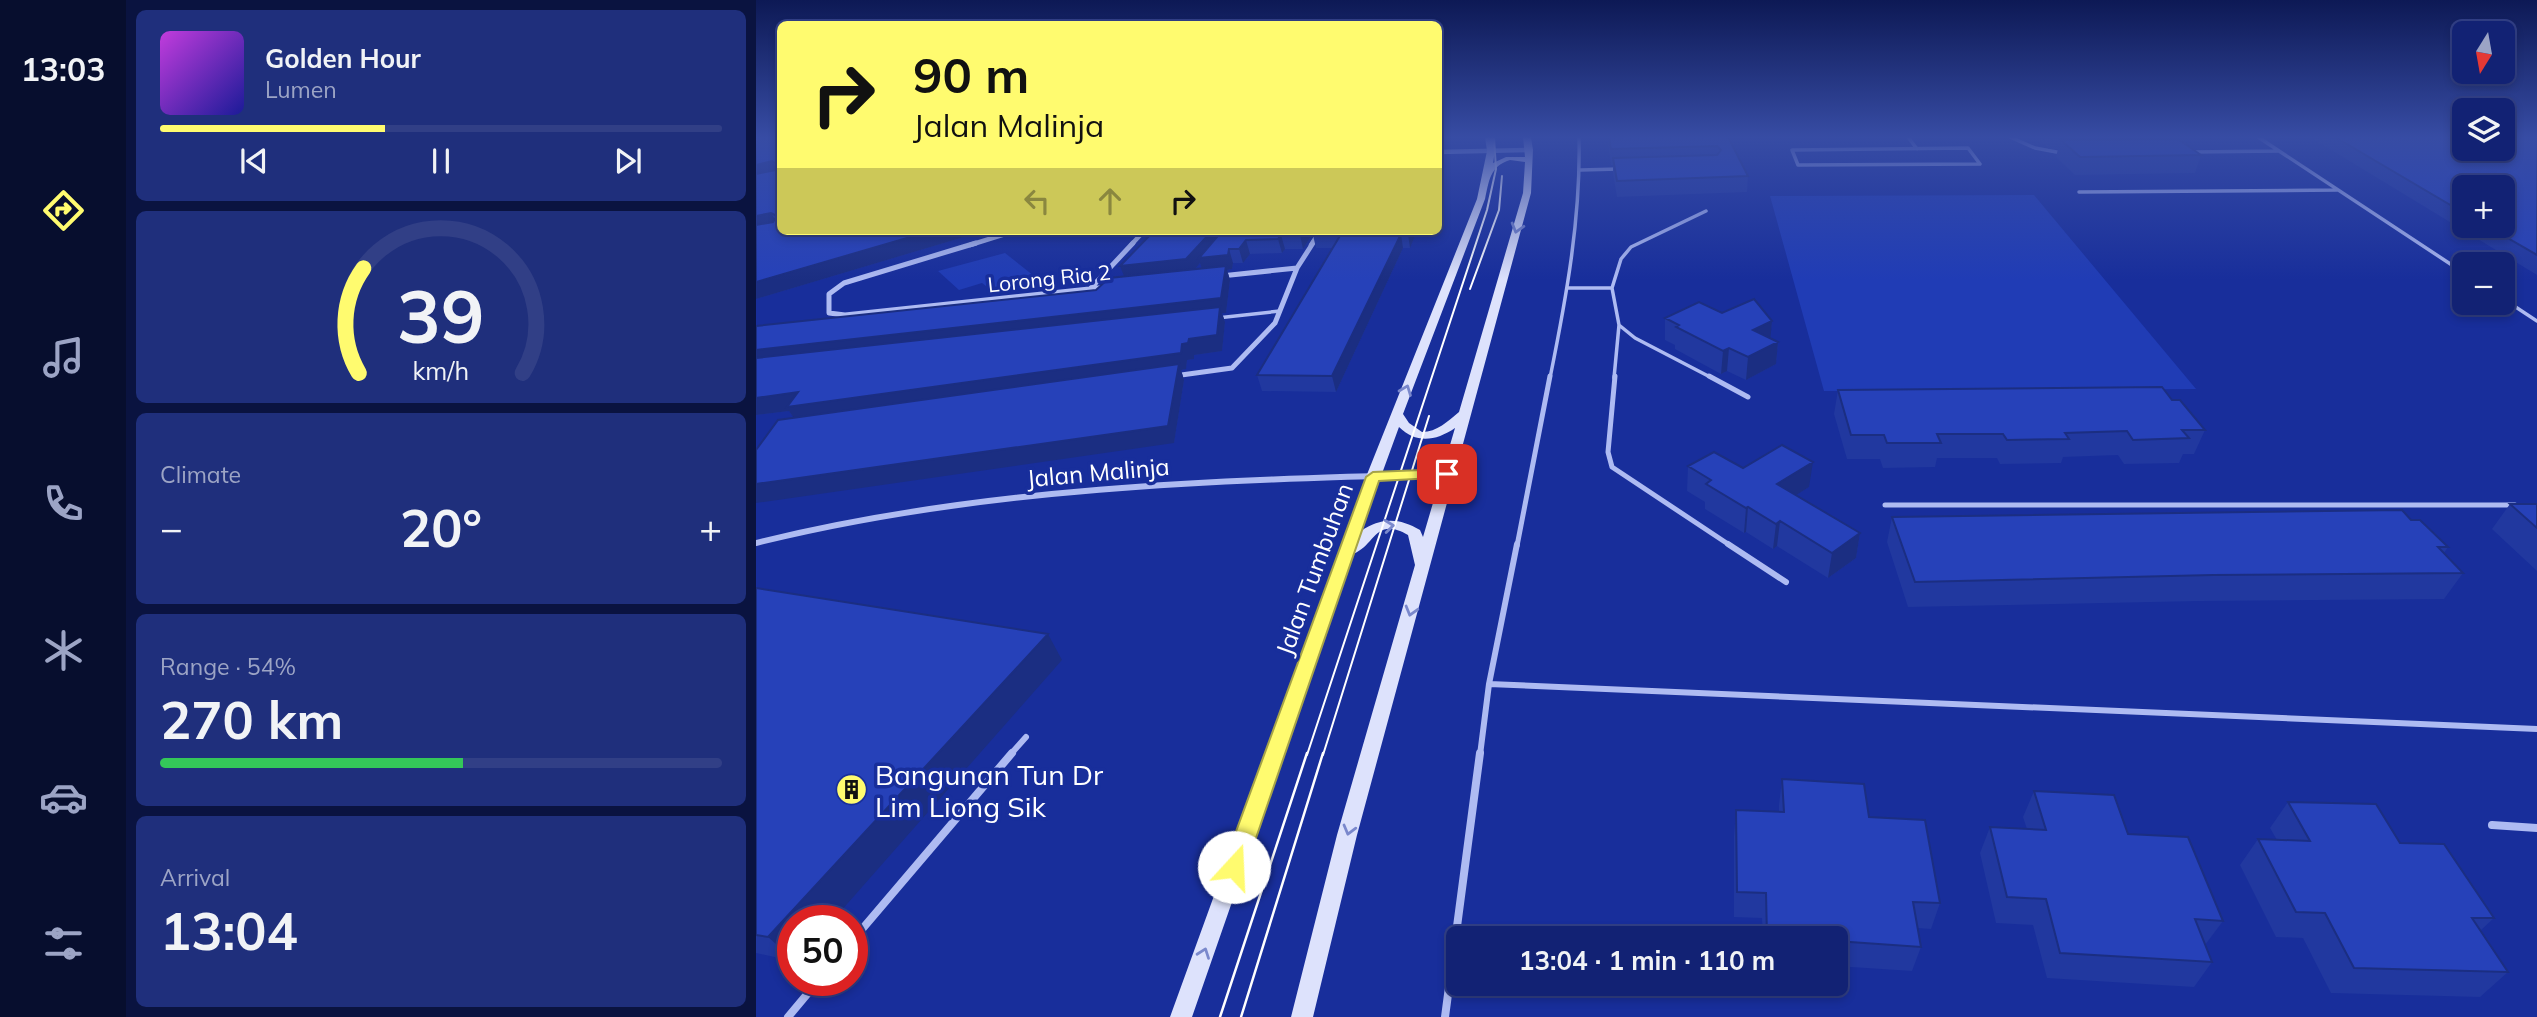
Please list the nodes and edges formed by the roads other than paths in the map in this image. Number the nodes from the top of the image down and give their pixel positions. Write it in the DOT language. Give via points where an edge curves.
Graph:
graph roads {
  1 [pos="1484,184"];
  2 [pos="1527,184"];
  3 [pos="1579,184"];
  4 [pos="2329,184"];
  5 [pos="2337,190"];
  6 [pos="2079,192"];
  7 [pos="1706,211"];
  8 [pos="1002,235"];
  9 [pos="1140,235"];
  10 [pos="1318,235"];
  11 [pos="2452,265"];
  12 [pos="1297,268"];
  13 [pos="1219,276"];
  14 [pos="1115,286"];
  15 [pos="1568,288"];
  16 [pos="1612,288"];
  17 [pos="1089,289"];
  18 [pos="2515,307"];
  19 [pos="1280,311"];
  20 [pos="1211,319"];
  21 [pos="2537,321"];
  22 [pos="1619,325"];
  23 [pos="1163,377"];
  24 [pos="1748,397"];
  25 [pos="1397,414"];
  26 [pos="1464,414"];
  27 [pos="1447,474"];
  28 [pos="1373,477"];
  29 [pos="1885,505"];
  30 [pos="2523,505"];
  31 [pos="756,543"];
  32 [pos="1341,567"];
  33 [pos="1422,571"];
  34 [pos="1786,582"];
  35 [pos="1489,684"];
  36 [pos="2537,729"];
  37 [pos="1026,737"];
  38 [pos="2492,825"];
  39 [pos="2537,828"];
  40 [pos="868,922"];
  41 [pos="806,996"];
  42 [pos="788,1017"];
  43 [pos="1181,1017"];
  44 [pos="1302,1017"];
  45 [pos="1445,1017"];
  25 -- 1 [label="main road, Jalan Tumbuhan, one-way"];
  2 -- 26 [label="main road, one-way"];
  3 -- 15 [label="lane"];
  4 -- 5 [label="lane"];
  5 -- 6 [label="lane"];
  5 -- 11 [label="lane"];
  7 -- 16 [label="lane" via="1630,247"];
  8 -- 17 [label="street, Lorong Ria 2" via="844,283 829,290 829,313"];
  9 -- 17 [label="street"];
  10 -- 12 [label="street"];
  12 -- 13 [label="street"];
  12 -- 19 [label="street"];
  14 -- 17 [label="street, Lorong Ria 2"];
  15 -- 16 [label="lane"];
  15 -- 35 [label="lane"];
  16 -- 22 [label="lane"];
  18 -- 21 [label="lane"];
  19 -- 20 [label="lane"];
  19 -- 23 [label="street" via="1275,323 1232,368"];
  22 -- 24 [label="lane"];
  22 -- 34 [label="lane" via="1608,452 1612,467"];
  25 -- 26 [label="main road" via="1404,428 1416,436 1438,434"];
  25 -- 28 [label="main road, Jalan Tumbuhan"];
  26 -- 27 [label="main road"];
  27 -- 28 [label="street, Jalan Malinja"];
  27 -- 33 [label="main road"];
  28 -- 31 [label="street, Jalan Malinja" via="1243,479 1012,498 841,522"];
  28 -- 32 [label="main road, Jalan Tumbuhan"];
  29 -- 30 [label="lane"];
  32 -- 33 [label="main road, one-way" via="1364,533 1383,524 1403,525 1415,533"];
  43 -- 32 [label="main road, Jalan Tumbuhan, one-way"];
  33 -- 44 [label="main road, one-way" via="1347,835"];
  35 -- 36 [label="lane"];
  35 -- 45 [label="lane"];
  37 -- 40 [label="lane"];
  38 -- 39 [label="lane"];
  41 -- 42 [label="lane"];
}
